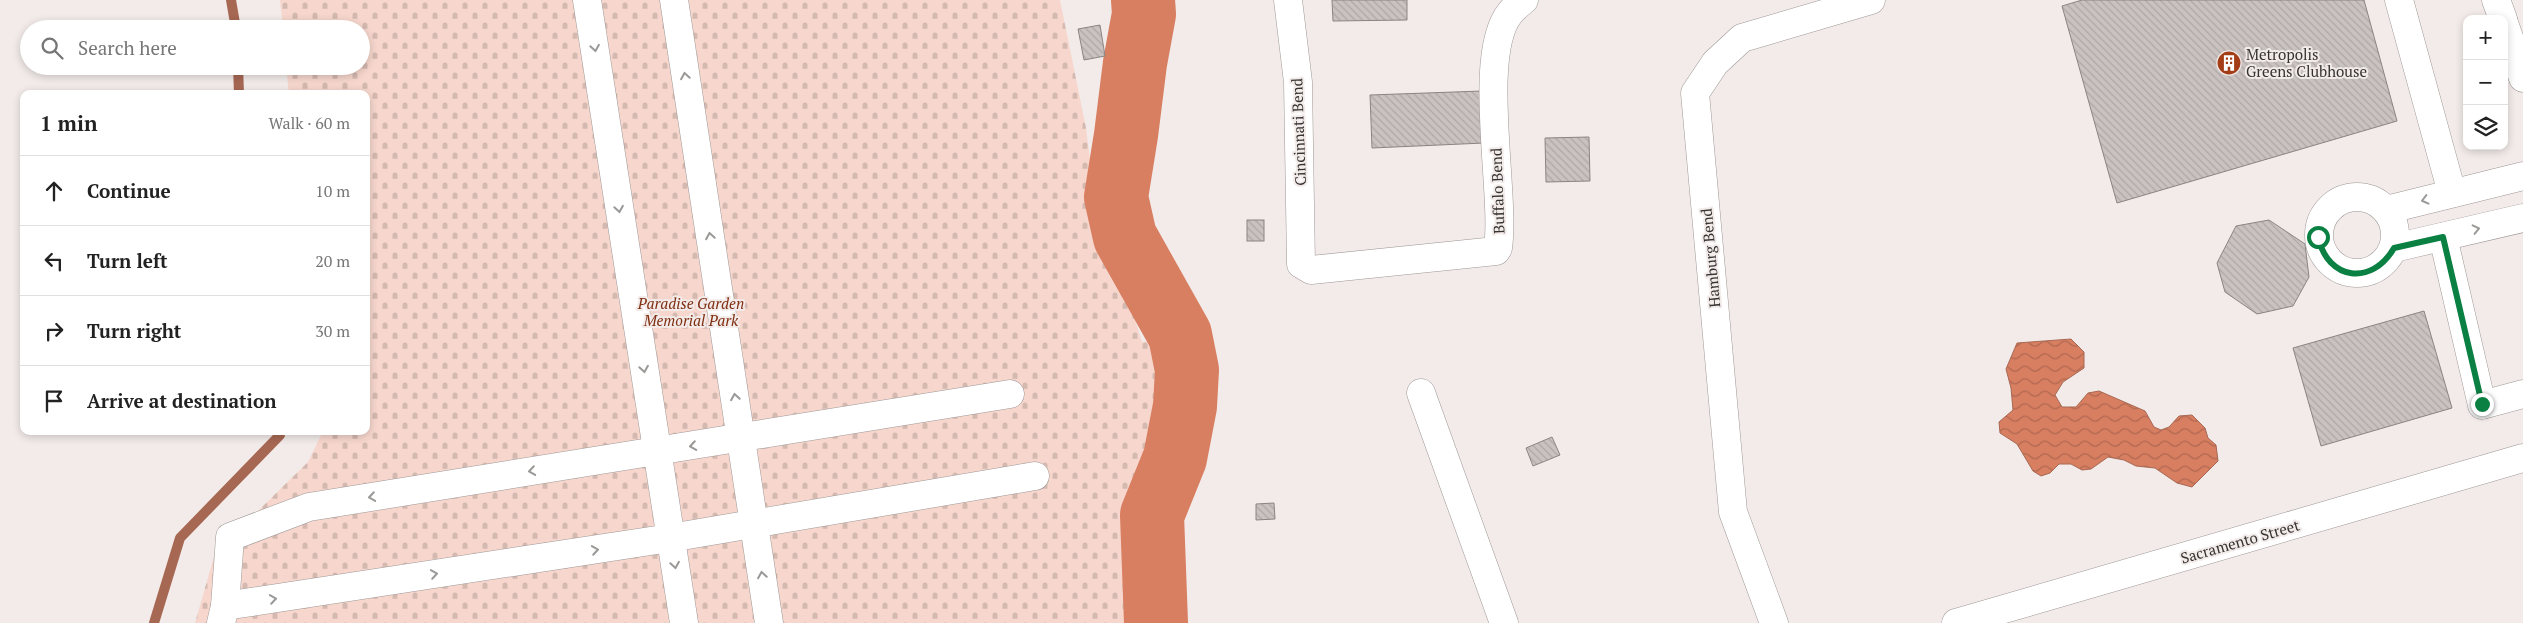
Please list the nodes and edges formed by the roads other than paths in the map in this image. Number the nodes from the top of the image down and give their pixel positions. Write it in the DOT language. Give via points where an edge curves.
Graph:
graph roads {
  1 [pos="587,0"];
  2 [pos="674,0"];
  3 [pos="1288,0"];
  4 [pos="1524,0"];
  5 [pos="1871,0"];
  6 [pos="2400,0"];
  7 [pos="2496,0"];
  8 [pos="2502,15"];
  9 [pos="2508,35"];
  10 [pos="2523,78"];
  11 [pos="2523,176"];
  12 [pos="2452,193"];
  13 [pos="2386,210"];
  14 [pos="2523,218"];
  15 [pos="2443,237"];
  16 [pos="2394,248"];
  17 [pos="1301,264"];
  18 [pos="1421,393"];
  19 [pos="1010,394"];
  20 [pos="2523,394"];
  21 [pos="741,438"];
  22 [pos="657,452"];
  23 [pos="2523,458"];
  24 [pos="1035,476"];
  25 [pos="754,525"];
  26 [pos="670,538"];
  27 [pos="223,614"];
  28 [pos="684,623"];
  29 [pos="769,623"];
  30 [pos="1504,623"];
  31 [pos="1774,623"];
  32 [pos="1956,623"];
  1 -- 22 [label="street, one-way"];
  21 -- 2 [label="street, one-way"];
  3 -- 17 [label="street, Cincinnati Bend" via="1298,82"];
  4 -- 17 [label="street, Buffalo Bend" via="1509,14 1498,39 1493,86 1496,251 1311,270"];
  5 -- 31 [label="street, Hamburg Bend" via="1742,38 1715,63 1695,93 1733,512"];
  6 -- 12 [label="street"];
  7 -- 8 [label="street"];
  9 -- 10 [label="street"];
  11 -- 12 [label="street"];
  12 -- 13 [label="street, one-way"];
  13 -- 16 [label="street" via="2395,228"];
  13 -- 16 [label="street" via="2362,197 2349,198 2327,212 2318,237 2328,261 2352,274 2377,268"];
  15 -- 14 [label="street, one-way"];
  15 -- 16 [label="street"];
  15 -- 20 [label="street" via="2482,404"];
  18 -- 30 [label="street"];
  19 -- 21 [label="street"];
  21 -- 22 [label="street, one-way"];
  21 -- 25 [label="street"];
  22 -- 26 [label="street"];
  22 -- 27 [label="street, one-way" via="309,507 230,537"];
  23 -- 32 [label="street, Sacramento Street"];
  24 -- 25 [label="street"];
  25 -- 26 [label="street"];
  29 -- 25 [label="street, one-way"];
  27 -- 26 [label="street, one-way"];
  26 -- 28 [label="street, one-way"];
}
